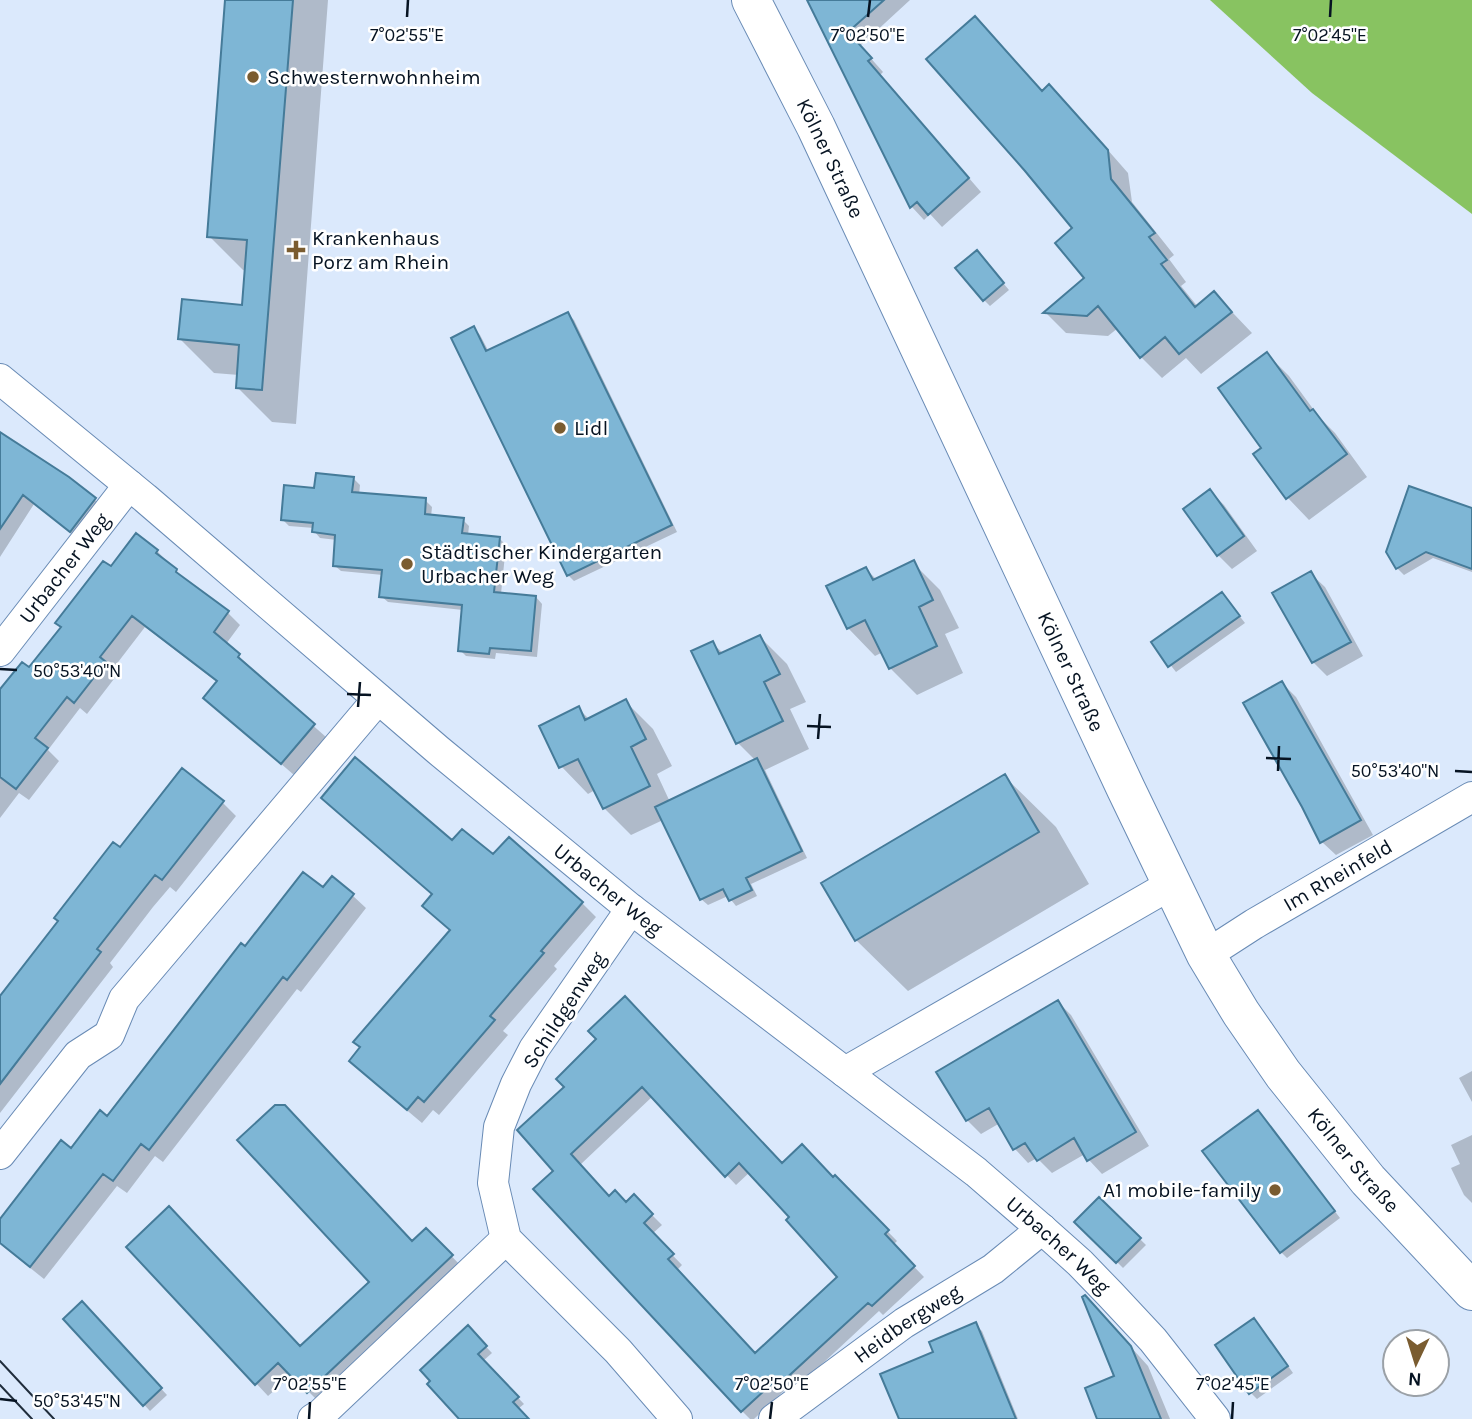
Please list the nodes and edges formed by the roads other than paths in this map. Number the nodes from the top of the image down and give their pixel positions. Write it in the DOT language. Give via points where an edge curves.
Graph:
graph roads {
  1 [pos="751,0"];
  2 [pos="3,389"];
  3 [pos="129,485"];
  4 [pos="0,651"];
  5 [pos="377,699"];
  6 [pos="1472,797"];
  7 [pos="1172,884"];
  8 [pos="631,909"];
  9 [pos="1206,955"];
  10 [pos="845,1072"];
  11 [pos="0,1154"];
  12 [pos="1042,1229"];
  13 [pos="506,1239"];
  14 [pos="1472,1291"];
  15 [pos="313,1419"];
  16 [pos="677,1419"];
  17 [pos="774,1419"];
  18 [pos="1215,1419"];
  1 -- 7 [label="main road, Kölner Straße" via="821,138"];
  2 -- 3 [label="street, Urbacher Weg"];
  3 -- 4 [label="street, Urbacher Weg"];
  3 -- 5 [label="street, Urbacher Weg"];
  5 -- 8 [label="street, Urbacher Weg"];
  5 -- 11 [label="street" via="124,999 109,1035 78,1055"];
  6 -- 9 [label="street, Im Rheinfeld"];
  7 -- 9 [label="main road, Kölner Straße"];
  7 -- 10 [label="street"];
  8 -- 10 [label="street, Urbacher Weg"];
  8 -- 13 [label="street, Schildgenweg" via="534,1049 499,1127 493,1183"];
  9 -- 14 [label="main road, Kölner Straße" via="1283,1074 1368,1180"];
  10 -- 12 [label="street, Urbacher Weg"];
  12 -- 17 [label="street, Heidbergweg" via="993,1269 904,1323"];
  12 -- 18 [label="street, Urbacher Weg" via="1153,1340"];
  13 -- 15 [label="street"];
  13 -- 16 [label="street" via="618,1351"];
}
